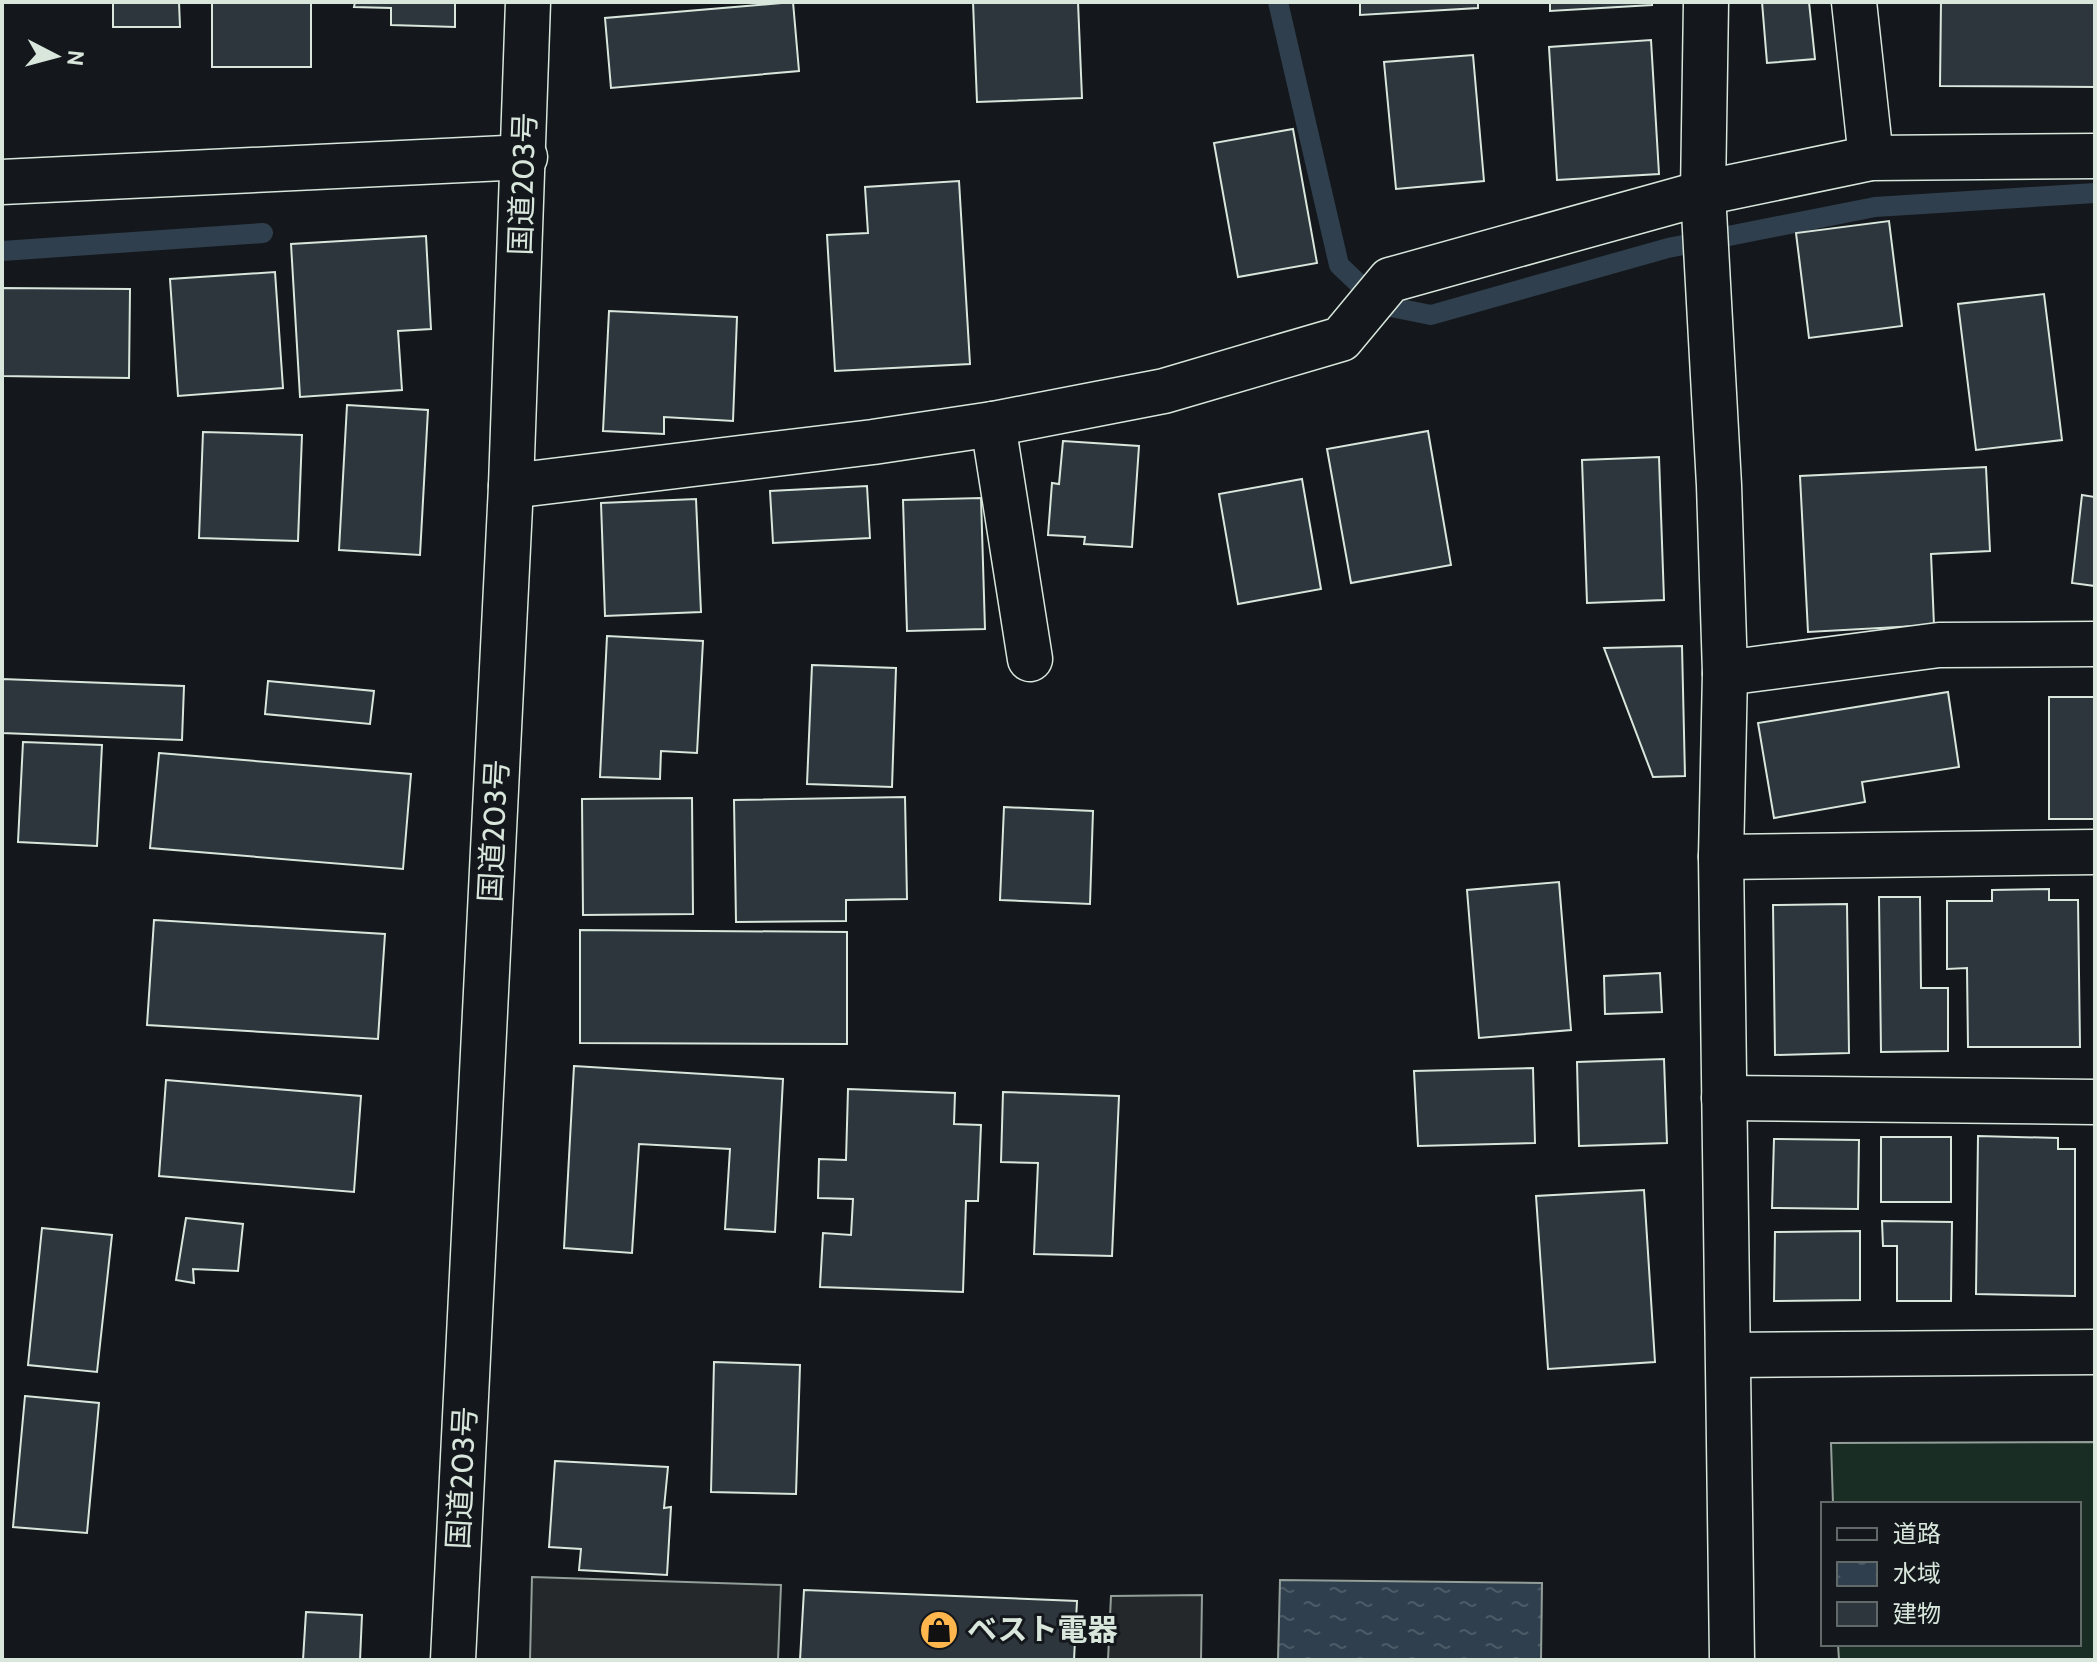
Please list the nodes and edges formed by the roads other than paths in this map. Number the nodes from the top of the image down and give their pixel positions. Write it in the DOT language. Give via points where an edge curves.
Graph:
graph roads {
  1 [pos="528,2"];
  2 [pos="1706,2"];
  3 [pos="1854,2"];
  4 [pos="2095,156"];
  5 [pos="525,157"];
  6 [pos="1871,158"];
  7 [pos="2,182"];
  8 [pos="1703,193"];
  9 [pos="993,424"];
  10 [pos="511,486"];
  11 [pos="2095,644"];
  12 [pos="1030,659"];
  13 [pos="1725,673"];
  14 [pos="2095,852"];
  15 [pos="1721,857"];
  16 [pos="1724,1098"];
  17 [pos="2095,1102"];
  18 [pos="2095,1352"];
  19 [pos="1729,1355"];
  20 [pos="453,1660"];
  21 [pos="1732,1660"];
  1 -- 5 [label="main road, 国道203号"];
  2 -- 8 [label="main road"];
  3 -- 6 [label="main road"];
  4 -- 6 [label="main road"];
  5 -- 7 [label="main road"];
  5 -- 10 [label="main road, 国道203号"];
  6 -- 8 [label="main road"];
  8 -- 9 [label="main road" via="1390,280 1341,339 1164,391"];
  8 -- 13 [label="main road"];
  9 -- 10 [label="main road"];
  9 -- 12 [label="main road"];
  10 -- 20 [label="main road, 国道203号"];
  11 -- 13 [label="main road" via="1939,645"];
  13 -- 15 [label="main road"];
  14 -- 15 [label="main road"];
  15 -- 16 [label="main road"];
  16 -- 17 [label="main road"];
  16 -- 19 [label="main road"];
  18 -- 19 [label="main road"];
  19 -- 21 [label="main road"];
}
